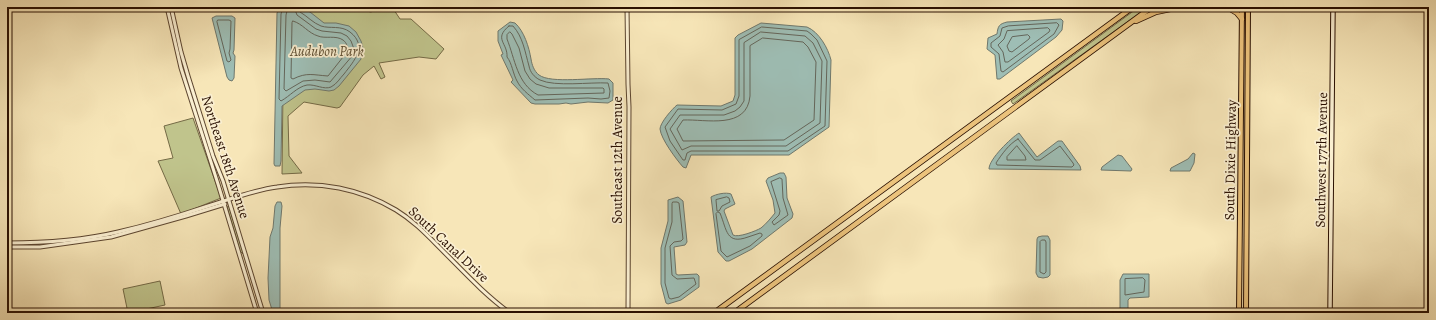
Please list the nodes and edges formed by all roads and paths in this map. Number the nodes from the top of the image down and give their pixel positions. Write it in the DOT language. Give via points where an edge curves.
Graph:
graph roads {
  1 [pos="167,7"];
  2 [pos="172,7"];
  3 [pos="627,7"];
  4 [pos="1133,7"];
  5 [pos="1152,7"];
  6 [pos="1248,7"];
  7 [pos="1255,7"];
  8 [pos="1242,8"];
  9 [pos="1333,8"];
  10 [pos="1226,9"];
  11 [pos="1429,9"];
  12 [pos="1242,18"];
  13 [pos="1129,24"];
  14 [pos="229,200"];
  15 [pos="224,203"];
  16 [pos="7,243"];
  17 [pos="7,247"];
  18 [pos="239,253"];
  19 [pos="246,256"];
  20 [pos="254,284"];
  21 [pos="251,291"];
  22 [pos="257,313"];
  23 [pos="263,313"];
  24 [pos="510,313"];
  25 [pos="628,313"];
  26 [pos="714,313"];
  27 [pos="734,313"];
  28 [pos="1239,313"];
  29 [pos="1246,313"];
  30 [pos="1330,313"];
  1 -- 15 [label="street, Northeast 18th Avenue" via="181,68"];
  2 -- 14 [label="street, Northeast 18th Avenue" via="188,76"];
  3 -- 25 [label="street, Southeast 12th Avenue"];
  4 -- 26 [label="highway"];
  5 -- 13 [label="highway"];
  6 -- 7 [label="street"];
  6 -- 8 [label="street"];
  6 -- 29 [label="highway, South Dixie Highway"];
  7 -- 9 [label="street"];
  8 -- 10 [label="highway"];
  8 -- 12 [label="highway, South Dixie Highway"];
  9 -- 11 [label="street"];
  9 -- 30 [label="main road, Southwest 177th Avenue"];
  10 -- 12 [label="highway" via="1236,12"];
  10 -- 13 [label="highway" via="1171,9"];
  12 -- 28 [label="highway, South Dixie Highway"];
  13 -- 27 [label="highway"];
  14 -- 15 [label="street, South Canal Drive"];
  14 -- 19 [label="street, Northeast 18th Avenue"];
  14 -- 24 [label="street, South Canal Drive" via="270,188 300,185 329,186 364,194 413,222 480,288"];
  15 -- 16 [label="street, South Canal Drive" via="110,234 51,242"];
  15 -- 17 [label="street, South Canal Drive" via="106,238 40,247"];
  15 -- 18 [label="street, Northeast 18th Avenue"];
  18 -- 19 [label="street"];
  18 -- 21 [label="street, Northeast 18th Avenue"];
  19 -- 20 [label="street, Northeast 18th Avenue"];
  20 -- 21 [label="street"];
  20 -- 23 [label="street, Northeast 18th Avenue"];
  21 -- 22 [label="street, Northeast 18th Avenue"];
}
